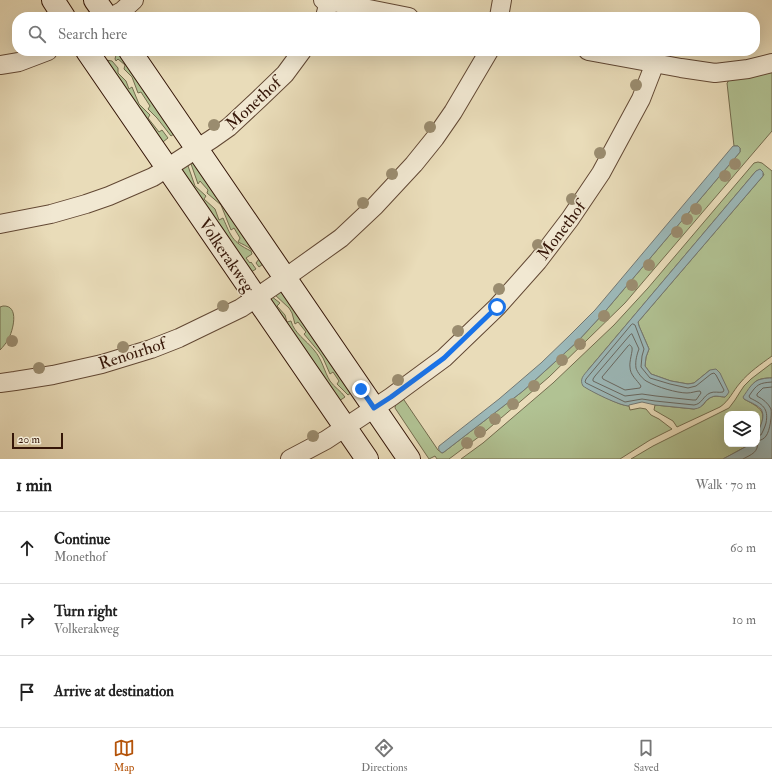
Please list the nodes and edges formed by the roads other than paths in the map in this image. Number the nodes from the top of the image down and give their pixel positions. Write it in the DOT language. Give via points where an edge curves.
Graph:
graph roads {
  1 [pos="53,0"];
  2 [pos="95,0"];
  3 [pos="134,0"];
  4 [pos="502,0"];
  5 [pos="325,6"];
  6 [pos="61,12"];
  7 [pos="103,12"];
  8 [pos="120,12"];
  9 [pos="371,12"];
  10 [pos="500,12"];
  11 [pos="35,56"];
  12 [pos="90,56"];
  13 [pos="133,56"];
  14 [pos="298,56"];
  15 [pos="486,56"];
  16 [pos="616,56"];
  17 [pos="655,63"];
  18 [pos="772,63"];
  19 [pos="0,65"];
  20 [pos="197,149"];
  21 [pos="167,168"];
  22 [pos="0,224"];
  23 [pos="285,278"];
  24 [pos="256,298"];
  25 [pos="0,383"];
  26 [pos="374,408"];
  27 [pos="345,427"];
  28 [pos="290,459"];
  29 [pos="367,459"];
  30 [pos="409,459"];
  1 -- 6 [label="street"];
  2 -- 7 [label="street"];
  3 -- 8 [label="street"];
  4 -- 10 [label="street"];
  5 -- 9 [label="street"];
  11 -- 19 [label="street"];
  12 -- 21 [label="street, Volkerakweg"];
  13 -- 20 [label="street, Volkerakweg"];
  14 -- 20 [label="street, Monethof" via="285,74 259,100 229,127"];
  15 -- 23 [label="street" via="453,112 414,164 341,238"];
  16 -- 17 [label="street"];
  17 -- 18 [label="street" via="715,73 748,70"];
  17 -- 26 [label="street, Monethof" via="641,99 601,173 538,261 497,307 444,358"];
  20 -- 21 [label="street, Monethof"];
  20 -- 23 [label="street, Volkerakweg"];
  21 -- 22 [label="street" via="152,177 86,204"];
  21 -- 24 [label="street, Volkerakweg"];
  23 -- 24 [label="street, Renoirhof"];
  23 -- 26 [label="street, Volkerakweg"];
  24 -- 25 [label="street, Renoirhof" via="208,325 151,348 102,364 54,375"];
  24 -- 27 [label="street, Volkerakweg"];
  26 -- 27 [label="street, Monethof"];
  26 -- 30 [label="street, Volkerakweg"];
  27 -- 28 [label="street"];
  27 -- 29 [label="street, Volkerakweg"];
}
